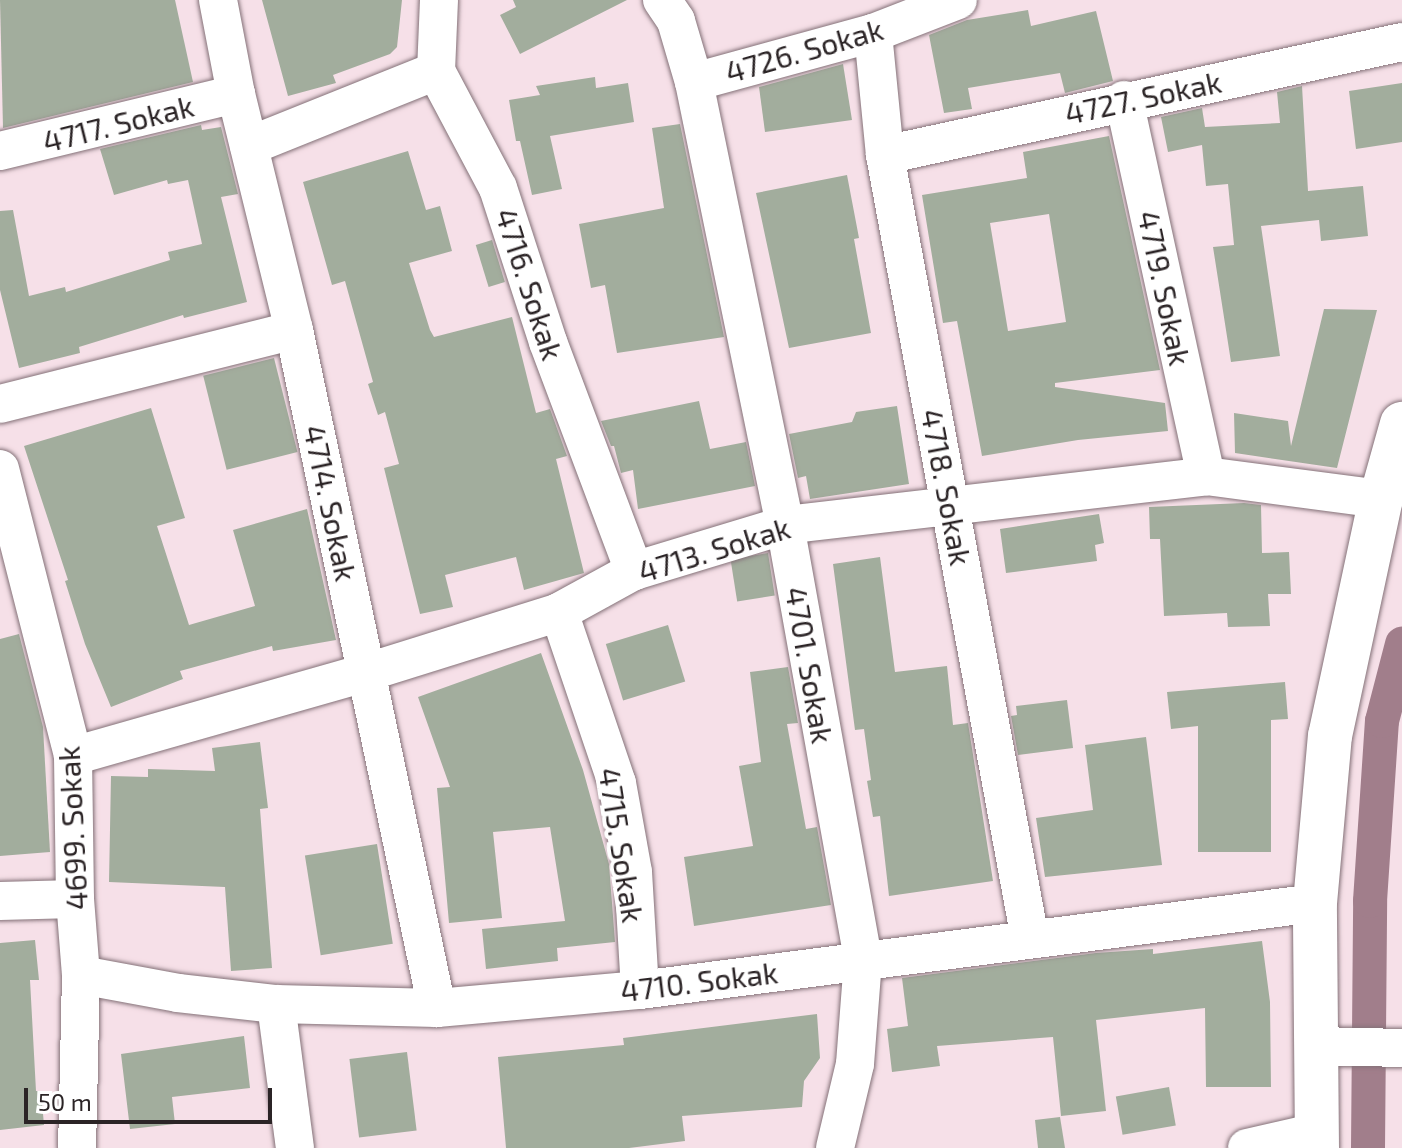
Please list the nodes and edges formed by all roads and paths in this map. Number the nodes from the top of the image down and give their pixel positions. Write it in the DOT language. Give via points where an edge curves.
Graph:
graph roads {
  1 [pos="218,0"];
  2 [pos="439,0"];
  3 [pos="662,0"];
  4 [pos="958,0"];
  5 [pos="873,33"];
  6 [pos="1402,42"];
  7 [pos="436,71"];
  8 [pos="694,82"];
  9 [pos="236,94"];
  10 [pos="1124,100"];
  11 [pos="249,146"];
  12 [pos="0,151"];
  13 [pos="885,155"];
  14 [pos="294,330"];
  15 [pos="0,404"];
  16 [pos="1402,424"];
  17 [pos="0,469"];
  18 [pos="1206,476"];
  19 [pos="1381,499"];
  20 [pos="950,503"];
  21 [pos="785,525"];
  22 [pos="634,571"];
  23 [pos="559,612"];
  24 [pos="368,672"];
  25 [pos="73,756"];
  26 [pos="75,899"];
  27 [pos="0,901"];
  28 [pos="1315,903"];
  29 [pos="1030,939"];
  30 [pos="863,960"];
  31 [pos="81,975"];
  32 [pos="640,990"];
  33 [pos="276,1004"];
  34 [pos="437,1008"];
  35 [pos="1330,1047"];
  36 [pos="1395,1048"];
  37 [pos="1317,1140"];
  38 [pos="77,1148"];
  39 [pos="295,1148"];
  40 [pos="835,1148"];
  41 [pos="1247,1148"];
  1 -- 9 [label="street, 4714. Sokak"];
  2 -- 7 [label="street"];
  3 -- 8 [label="street, 4701. Sokak" via="676,21"];
  4 -- 5 [label="street, 4726. Sokak"];
  5 -- 8 [label="street, 4726. Sokak"];
  5 -- 13 [label="street, 4718. Sokak"];
  6 -- 10 [label="street, 4727. Sokak"];
  7 -- 11 [label="street"];
  7 -- 22 [label="street, 4716. Sokak" via="498,188 548,342"];
  8 -- 21 [label="street, 4701. Sokak"];
  9 -- 11 [label="street, 4714. Sokak"];
  9 -- 12 [label="street, 4717. Sokak"];
  10 -- 13 [label="street, 4727. Sokak"];
  10 -- 18 [label="street, 4719. Sokak"];
  11 -- 14 [label="street, 4714. Sokak"];
  13 -- 20 [label="street, 4718. Sokak"];
  14 -- 15 [label="street"];
  14 -- 24 [label="street, 4714. Sokak"];
  16 -- 19 [label="street"];
  17 -- 25 [label="street, 4699. Sokak"];
  18 -- 19 [label="street, 4713. Sokak"];
  18 -- 20 [label="street, 4713. Sokak"];
  19 -- 28 [label="street" via="1330,736"];
  20 -- 21 [label="street, 4713. Sokak"];
  20 -- 29 [label="street, 4718. Sokak"];
  21 -- 22 [label="street, 4713. Sokak"];
  21 -- 30 [label="street, 4701. Sokak"];
  22 -- 23 [label="street, 4713. Sokak"];
  23 -- 24 [label="street, 4713. Sokak"];
  23 -- 32 [label="street, 4715. Sokak" via="617,783 633,872"];
  24 -- 25 [label="street, 4713. Sokak"];
  24 -- 34 [label="street, 4714. Sokak"];
  25 -- 26 [label="street, 4699. Sokak"];
  26 -- 27 [label="street"];
  26 -- 31 [label="street, 4699. Sokak"];
  28 -- 29 [label="street, 4710. Sokak"];
  28 -- 35 [label="street"];
  29 -- 30 [label="street, 4710. Sokak"];
  30 -- 32 [label="street, 4710. Sokak"];
  30 -- 40 [label="street, 4701. Sokak" via="855,1064"];
  31 -- 33 [label="street, 4710. Sokak"];
  31 -- 38 [label="street, 4699. Sokak"];
  32 -- 34 [label="street, 4710. Sokak"];
  33 -- 34 [label="street, 4710. Sokak"];
  33 -- 39 [label="street"];
  35 -- 36 [label="street"];
  35 -- 37 [label="street"];
  37 -- 41 [label="street"];
}
